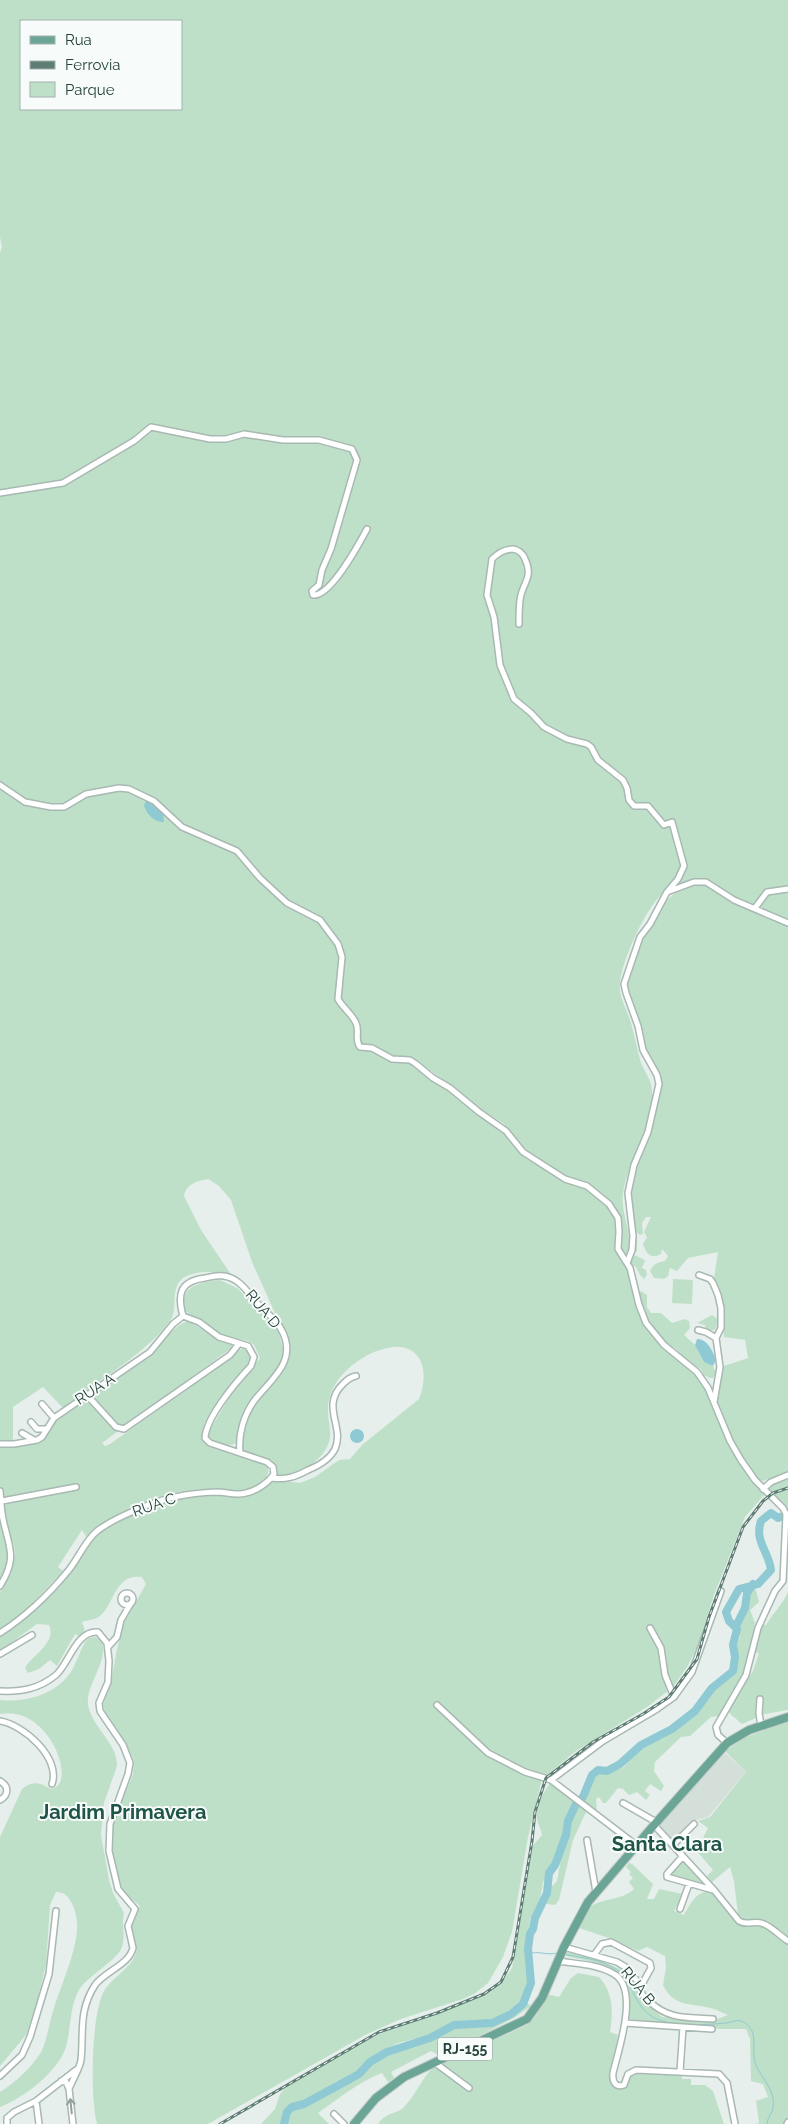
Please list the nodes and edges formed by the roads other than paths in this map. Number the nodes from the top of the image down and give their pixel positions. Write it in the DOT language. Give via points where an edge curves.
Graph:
graph roads {
  1 [pos="0,492"];
  2 [pos="367,529"];
  3 [pos="519,624"];
  4 [pos="0,785"];
  5 [pos="788,889"];
  6 [pos="666,892"];
  7 [pos="755,908"];
  8 [pos="788,923"];
  9 [pos="627,1263"];
  10 [pos="699,1275"];
  11 [pos="183,1316"];
  12 [pos="698,1330"];
  13 [pos="716,1338"];
  14 [pos="238,1345"];
  15 [pos="356,1376"];
  16 [pos="86,1394"];
  17 [pos="42,1404"];
  18 [pos="715,1404"];
  19 [pos="54,1418"];
  20 [pos="31,1422"];
  21 [pos="47,1429"];
  22 [pos="22,1433"];
  23 [pos="37,1440"];
  24 [pos="0,1444"];
  25 [pos="240,1452"];
  26 [pos="788,1476"];
  27 [pos="272,1478"];
  28 [pos="76,1487"];
  29 [pos="763,1489"];
  30 [pos="0,1491"];
  31 [pos="2,1501"];
  32 [pos="0,1586"];
  33 [pos="721,1591"];
  34 [pos="131,1603"];
  35 [pos="650,1628"];
  36 [pos="0,1632"];
  37 [pos="32,1635"];
  38 [pos="108,1646"];
  39 [pos="0,1654"];
  40 [pos="0,1691"];
  41 [pos="674,1697"];
  42 [pos="760,1699"];
  43 [pos="437,1705"];
  44 [pos="788,1717"];
  45 [pos="0,1721"];
  46 [pos="762,1726"];
  47 [pos="727,1743"];
  48 [pos="551,1780"];
  49 [pos="0,1781"];
  50 [pos="52,1784"];
  51 [pos="1,1801"];
  52 [pos="623,1803"];
  53 [pos="655,1824"];
  54 [pos="694,1824"];
  55 [pos="587,1840"];
  56 [pos="636,1845"];
  57 [pos="673,1845"];
  58 [pos="683,1856"];
  59 [pos="689,1884"];
  60 [pos="714,1890"];
  61 [pos="596,1892"];
  62 [pos="680,1908"];
  63 [pos="56,1911"];
  64 [pos="788,1941"];
  65 [pos="564,1948"];
  66 [pos="594,1955"];
  67 [pos="558,1961"];
  68 [pos="641,1986"];
  69 [pos="713,2019"];
  70 [pos="625,2023"];
  71 [pos="683,2028"];
  72 [pos="712,2029"];
  73 [pos="434,2062"];
  74 [pos="76,2070"];
  75 [pos="680,2072"];
  76 [pos="0,2076"];
  77 [pos="61,2081"];
  78 [pos="469,2088"];
  79 [pos="69,2089"];
  80 [pos="36,2101"];
  81 [pos="334,2114"];
  82 [pos="7,2124"];
  83 [pos="39,2124"];
  84 [pos="73,2124"];
  85 [pos="344,2124"];
  86 [pos="354,2124"];
  87 [pos="735,2124"];
  1 -- 2 [label="street" via="63,483 134,441 151,427 220,440 244,434 283,440 319,440 352,449 358,460 319,585 312,590 313,595 317,596 330,587"];
  3 -- 6 [label="street" via="520,598 529,576 528,568 523,555 517,550 502,551 492,559 487,590 500,665 512,696 544,727 591,747 598,760 623,780 634,806 646,806 661,824 672,822 684,866"];
  4 -- 9 [label="street" via="25,802 51,807 70,805 92,793 129,789 154,801 182,827 237,851 287,903 317,917 335,939 342,957 338,999 356,1023 356,1041 360,1047 375,1049 392,1058 410,1060 506,1131 531,1158 565,1179 583,1184 597,1193 616,1214 620,1231 618,1249"];
  5 -- 7 [label="street" via="767,892"];
  6 -- 7 [label="street" via="703,881 734,900"];
  6 -- 9 [label="street" via="640,937 624,984 643,1050 659,1084 648,1132 634,1165 628,1193 633,1236"];
  7 -- 8 [label="street"];
  9 -- 18 [label="street" via="646,1323 664,1345 697,1372"];
  10 -- 13 [label="street" via="710,1279 718,1295 721,1328"];
  11 -- 14 [label="street"];
  11 -- 16 [label="street, RUA A" via="150,1352"];
  11 -- 25 [label="street, RUA D" via="180,1295 188,1284 216,1276 232,1278 240,1281 284,1335 284,1362 245,1418"];
  12 -- 13 [label="street"];
  13 -- 18 [label="street" via="720,1367"];
  14 -- 16 [label="street" via="230,1355 124,1428 116,1427"];
  14 -- 25 [label="street" via="251,1349 253,1361 221,1403 204,1435 210,1443"];
  15 -- 27 [label="street" via="340,1387 334,1398 334,1450 320,1464 300,1475"];
  16 -- 19 [label="street, RUA A"];
  17 -- 19 [label="street"];
  18 -- 29 [label="street" via="734,1450"];
  19 -- 21 [label="street, RUA A"];
  20 -- 21 [label="street" via="37,1429"];
  21 -- 23 [label="street, RUA A"];
  22 -- 23 [label="street"];
  23 -- 24 [label="street"];
  25 -- 27 [label="street" via="272,1464"];
  26 -- 29 [label="street" via="771,1482"];
  27 -- 36 [label="street, RUA C" via="248,1493 181,1495 142,1507 112,1522 97,1531 60,1580 26,1613"];
  28 -- 31 [label="street"];
  29 -- 47 [label="street" via="786,1514 783,1581 758,1628 746,1675 716,1727 718,1735"];
  30 -- 31 [label="street"];
  31 -- 32 [label="street" via="3,1521 12,1551"];
  33 -- 41 [label="street" via="692,1672"];
  34 -- 38 [label="street" via="121,1620 117,1637"];
  35 -- 41 [label="street" via="661,1648 665,1675"];
  37 -- 39 [label="street"];
  38 -- 40 [label="street" via="100,1633 90,1633 80,1640 60,1671 50,1679 28,1690"];
  38 -- 74 [label="street" via="110,1666 100,1708 126,1750 130,1763 110,1824 109,1851 118,1889 135,1909 128,1926 133,1948 126,1960 100,1978 86,2001 81,2060"];
  41 -- 48 [label="street" via="603,1741"];
  42 -- 46 [label="street"];
  43 -- 48 [label="street" via="496,1759"];
  44 -- 46 [label="main road, RJ-155"];
  45 -- 50 [label="street" via="18,1727 38,1745 52,1766"];
  46 -- 47 [label="main road, RJ-155"];
  47 -- 53 [label="main road, RJ-155"];
  48 -- 56 [label="street"];
  49 -- 51 [label="street" via="7,1789"];
  52 -- 53 [label="street"];
  53 -- 56 [label="main road, RJ-155"];
  53 -- 57 [label="street"];
  54 -- 57 [label="street"];
  55 -- 61 [label="street"];
  56 -- 61 [label="main road, RJ-155"];
  57 -- 58 [label="street"];
  58 -- 59 [label="street" via="666,1876"];
  58 -- 60 [label="street"];
  59 -- 60 [label="street"];
  59 -- 62 [label="street"];
  60 -- 64 [label="street" via="740,1922 765,1924"];
  61 -- 65 [label="main road, RJ-155" via="582,1911"];
  63 -- 76 [label="street" via="47,1983 30,2037 22,2055"];
  65 -- 66 [label="street, RUA B"];
  65 -- 67 [label="main road, RJ-155"];
  66 -- 68 [label="street, RUA B" via="623,1965"];
  66 -- 68 [label="street" via="602,1944 611,1942 644,1959 651,1968"];
  67 -- 70 [label="street" via="592,1966 618,1977 626,1996"];
  67 -- 73 [label="main road, RJ-155" via="542,1998 527,2019"];
  68 -- 69 [label="street, RUA B" via="643,1996 666,2015"];
  70 -- 71 [label="street"];
  70 -- 75 [label="street" via="612,2075 616,2084 624,2085 628,2074 635,2070"];
  71 -- 72 [label="street"];
  71 -- 75 [label="street"];
  73 -- 78 [label="street"];
  73 -- 86 [label="main road, RJ-155" via="394,2084 376,2098"];
  74 -- 77 [label="street"];
  74 -- 79 [label="street"];
  75 -- 87 [label="street" via="719,2074 723,2077"];
  77 -- 79 [label="street" via="66,2082"];
  77 -- 80 [label="street"];
  84 -- 79 [label="street, one-way"];
  80 -- 82 [label="street" via="10,2114"];
  80 -- 83 [label="street"];
  81 -- 85 [label="street"];
}
